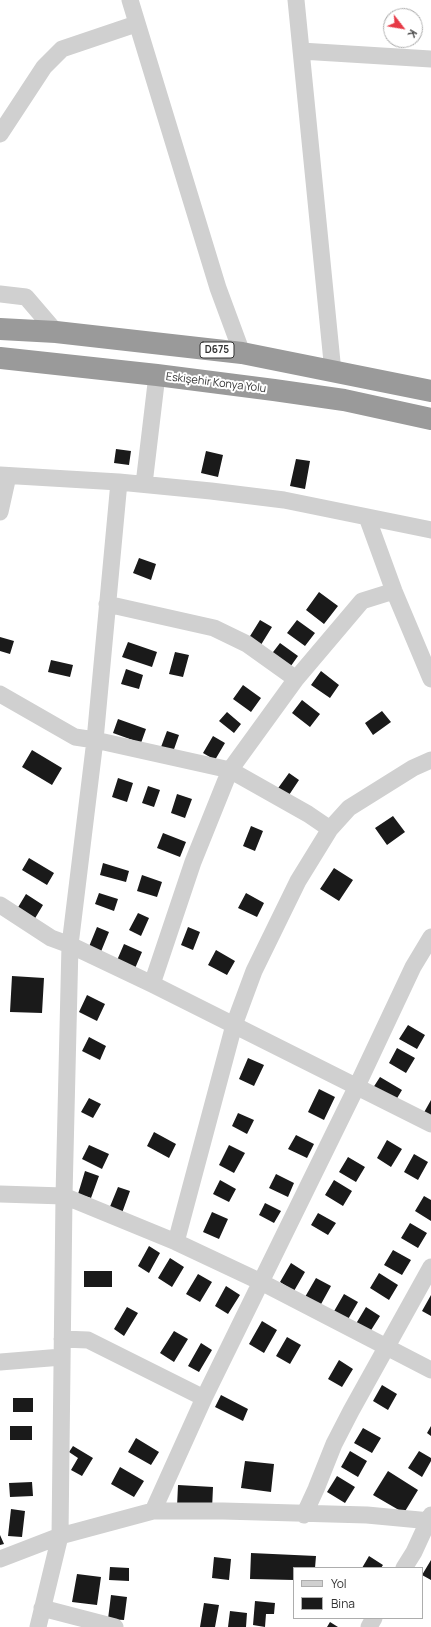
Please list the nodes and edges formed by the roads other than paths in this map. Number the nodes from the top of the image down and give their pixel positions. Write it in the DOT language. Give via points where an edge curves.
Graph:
graph roads {
  1 [pos="130,0"];
  2 [pos="296,0"];
  3 [pos="136,24"];
  4 [pos="301,51"];
  5 [pos="431,59"];
  6 [pos="0,134"];
  7 [pos="0,294"];
  8 [pos="0,328"];
  9 [pos="56,332"];
  10 [pos="242,353"];
  11 [pos="0,358"];
  12 [pos="333,372"];
  13 [pos="157,375"];
  14 [pos="431,391"];
  15 [pos="431,419"];
  16 [pos="4,476"];
  17 [pos="119,482"];
  18 [pos="144,484"];
  19 [pos="0,512"];
  20 [pos="367,517"];
  21 [pos="431,530"];
  22 [pos="394,591"];
  23 [pos="107,604"];
  24 [pos="296,679"];
  25 [pos="431,679"];
  26 [pos="0,694"];
  27 [pos="95,740"];
  28 [pos="431,760"];
  29 [pos="230,770"];
  30 [pos="330,829"];
  31 [pos="0,904"];
  32 [pos="431,937"];
  33 [pos="70,945"];
  34 [pos="152,984"];
  35 [pos="234,1025"];
  36 [pos="357,1086"];
  37 [pos="431,1124"];
  38 [pos="0,1194"];
  39 [pos="64,1196"];
  40 [pos="176,1242"];
  41 [pos="431,1267"];
  42 [pos="261,1282"];
  43 [pos="62,1339"];
  44 [pos="387,1348"];
  45 [pos="62,1357"];
  46 [pos="0,1362"];
  47 [pos="431,1370"];
  48 [pos="204,1398"];
  49 [pos="153,1511"];
  50 [pos="304,1514"];
  51 [pos="430,1519"];
  52 [pos="60,1536"];
  53 [pos="0,1559"];
  54 [pos="405,1567"];
  55 [pos="42,1608"];
  56 [pos="38,1627"];
  57 [pos="115,1627"];
  1 -- 3 [label="street"];
  2 -- 4 [label="street"];
  3 -- 6 [label="street" via="62,49 44,67"];
  3 -- 10 [label="street" via="218,288"];
  4 -- 5 [label="street"];
  4 -- 12 [label="street"];
  7 -- 9 [label="street" via="26,297"];
  8 -- 9 [label="highway, D675"];
  9 -- 10 [label="highway, D675"];
  10 -- 12 [label="highway, D675"];
  11 -- 13 [label="highway, Eskişehir Konya Yolu"];
  12 -- 14 [label="highway, D675"];
  13 -- 15 [label="highway, Eskişehir Konya Yolu" via="344,400"];
  13 -- 18 [label="street"];
  16 -- 17 [label="street"];
  16 -- 19 [label="street"];
  17 -- 18 [label="street"];
  17 -- 23 [label="street"];
  18 -- 20 [label="street" via="284,500"];
  20 -- 21 [label="street"];
  20 -- 22 [label="street"];
  22 -- 24 [label="street" via="362,601"];
  22 -- 25 [label="street"];
  23 -- 24 [label="street" via="214,628 247,644"];
  23 -- 27 [label="street"];
  24 -- 29 [label="street"];
  26 -- 27 [label="street" via="75,737"];
  27 -- 29 [label="street"];
  27 -- 33 [label="street"];
  28 -- 30 [label="street" via="413,768 349,808"];
  29 -- 30 [label="street"];
  29 -- 34 [label="street" via="193,862"];
  30 -- 35 [label="street" via="298,881 257,964"];
  31 -- 33 [label="street" via="51,938"];
  32 -- 36 [label="street" via="413,968"];
  33 -- 34 [label="street"];
  33 -- 39 [label="street"];
  34 -- 35 [label="street"];
  35 -- 36 [label="street"];
  35 -- 40 [label="street"];
  36 -- 37 [label="street"];
  36 -- 42 [label="street"];
  38 -- 39 [label="street"];
  39 -- 40 [label="street"];
  39 -- 43 [label="street"];
  40 -- 42 [label="street"];
  41 -- 44 [label="street"];
  42 -- 44 [label="street"];
  42 -- 48 [label="street"];
  43 -- 45 [label="street"];
  43 -- 48 [label="street" via="88,1340"];
  44 -- 47 [label="street"];
  44 -- 50 [label="street" via="334,1444"];
  45 -- 46 [label="street"];
  45 -- 52 [label="street"];
  48 -- 49 [label="street"];
  49 -- 50 [label="street"];
  49 -- 52 [label="street"];
  50 -- 51 [label="street"];
  51 -- 54 [label="street"];
  52 -- 53 [label="street"];
  52 -- 55 [label="street"];
  55 -- 56 [label="street"];
  55 -- 57 [label="street"];
}
